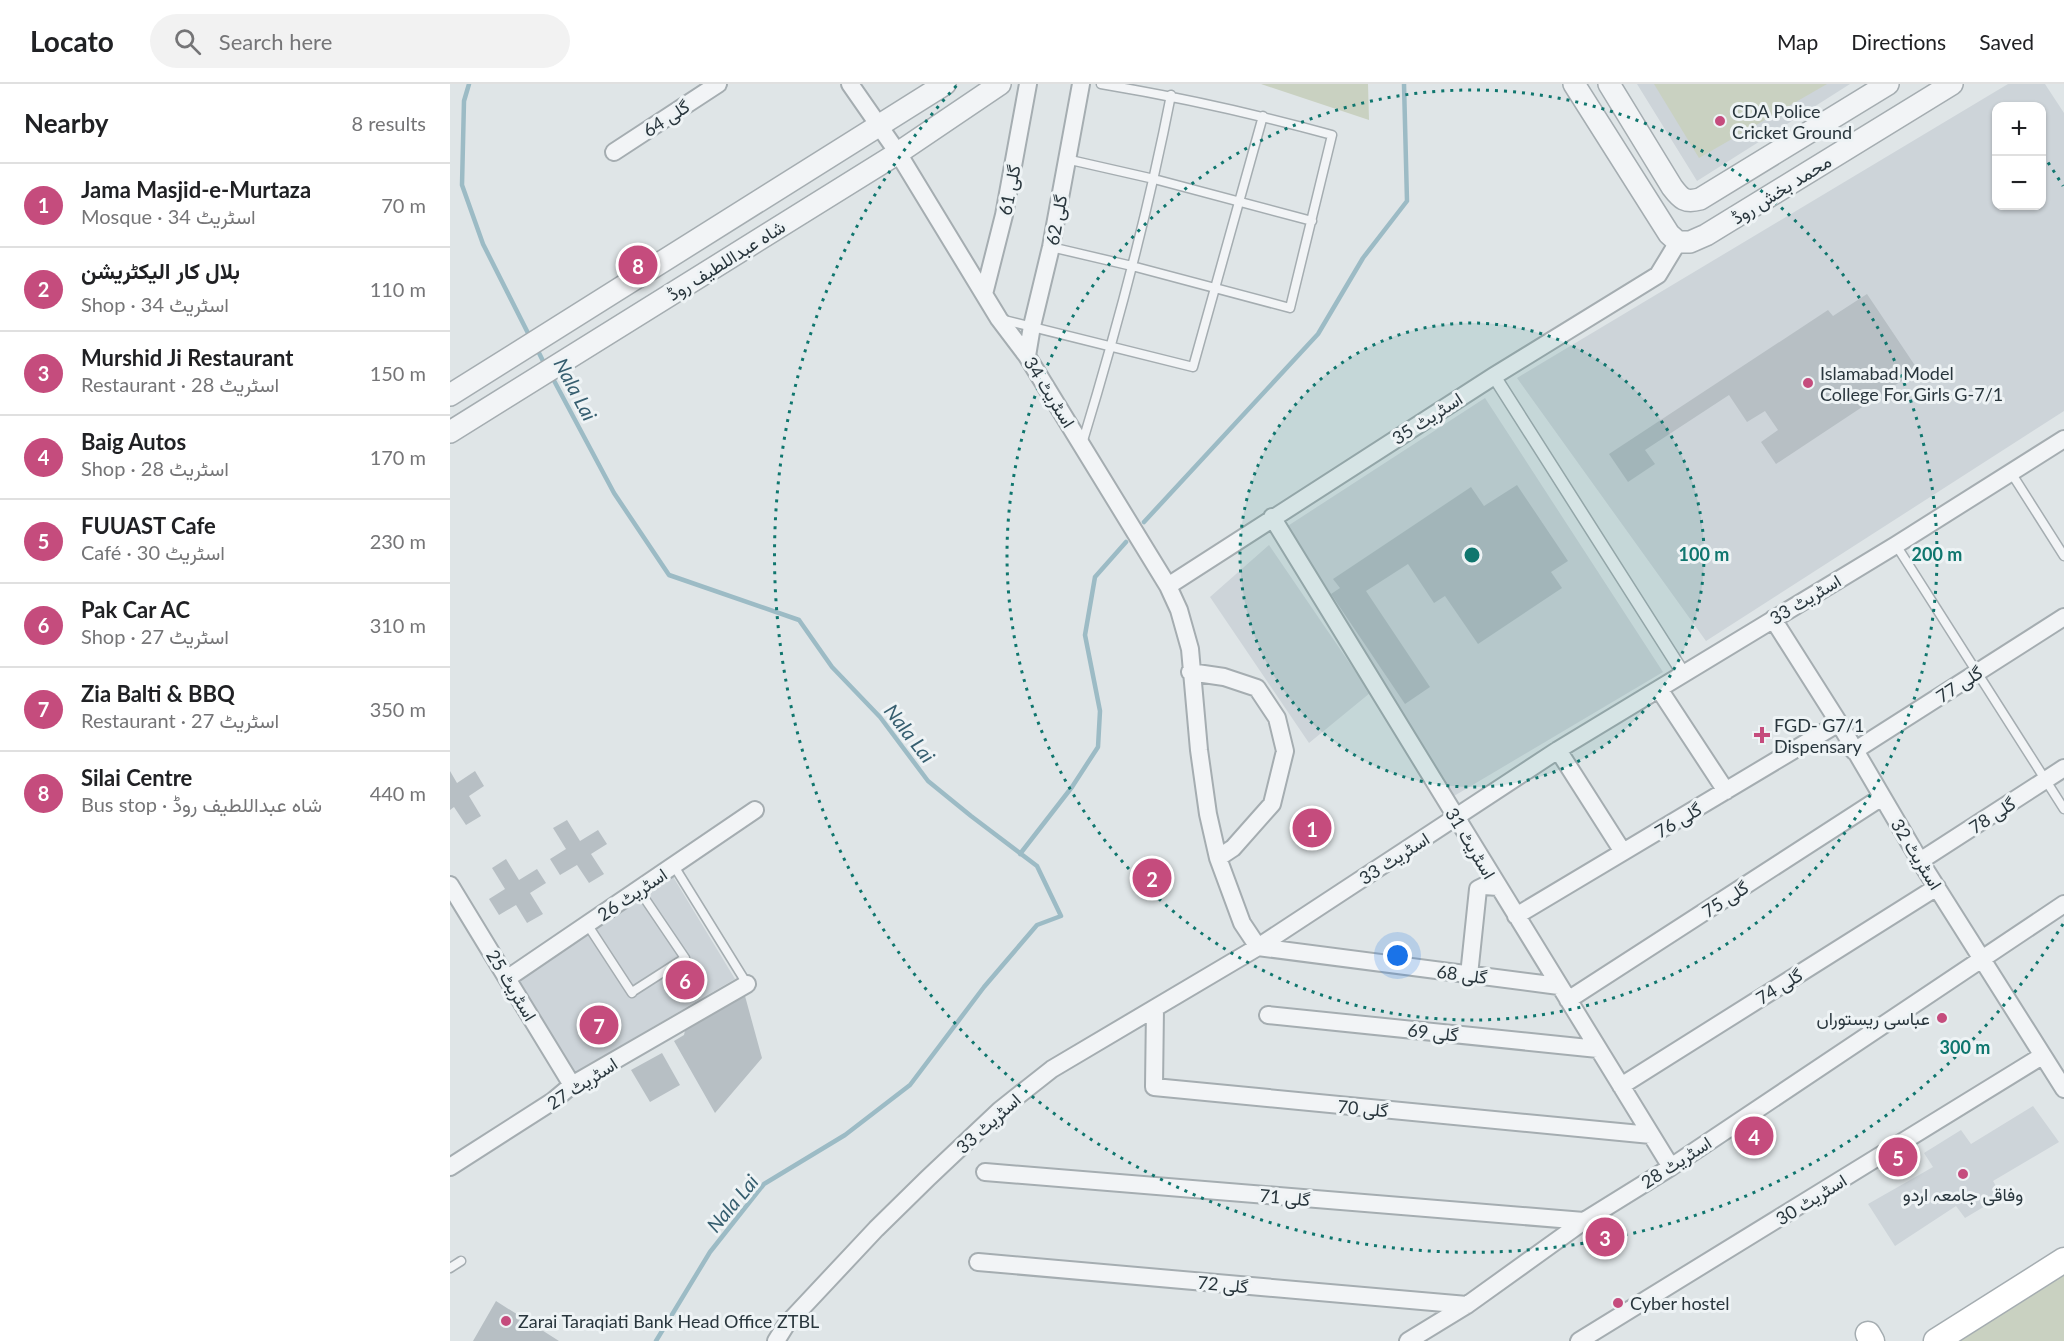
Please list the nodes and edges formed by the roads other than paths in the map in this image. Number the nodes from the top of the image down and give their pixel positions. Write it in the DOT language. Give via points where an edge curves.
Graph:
graph roads {
  1 [pos="718,84"];
  2 [pos="850,84"];
  3 [pos="945,84"];
  4 [pos="1000,84"];
  5 [pos="1028,84"];
  6 [pos="1082,84"];
  7 [pos="1101,84"];
  8 [pos="1574,84"];
  9 [pos="1609,84"];
  10 [pos="1888,84"];
  11 [pos="1952,84"];
  12 [pos="1171,96"];
  13 [pos="1263,116"];
  14 [pos="879,126"];
  15 [pos="614,152"];
  16 [pos="898,153"];
  17 [pos="1066,159"];
  18 [pos="1155,179"];
  19 [pos="1240,203"];
  20 [pos="1312,221"];
  21 [pos="1673,238"];
  22 [pos="1051,247"];
  23 [pos="1132,266"];
  24 [pos="1215,287"];
  25 [pos="984,294"];
  26 [pos="999,319"];
  27 [pos="1032,326"];
  28 [pos="1111,348"];
  29 [pos="1027,356"];
  30 [pos="1494,376"];
  31 [pos="450,395"];
  32 [pos="450,432"];
  33 [pos="2064,439"];
  34 [pos="1082,444"];
  35 [pos="2010,471"];
  36 [pos="1272,517"];
  37 [pos="1896,545"];
  38 [pos="2064,556"];
  39 [pos="1168,586"];
  40 [pos="2064,617"];
  41 [pos="1773,619"];
  42 [pos="1190,672"];
  43 [pos="1683,673"];
  44 [pos="1977,673"];
  45 [pos="1659,689"];
  46 [pos="1839,723"];
  47 [pos="1558,750"];
  48 [pos="1854,751"];
  49 [pos="2064,768"];
  50 [pos="2046,780"];
  51 [pos="1726,791"];
  52 [pos="1882,797"];
  53 [pos="2064,809"];
  54 [pos="755,810"];
  55 [pos="1455,818"];
  56 [pos="1623,852"];
  57 [pos="1218,858"];
  58 [pos="1920,861"];
  59 [pos="674,866"];
  60 [pos="450,885"];
  61 [pos="1498,887"];
  62 [pos="1937,887"];
  63 [pos="639,890"];
  64 [pos="2064,904"];
  65 [pos="1516,916"];
  66 [pos="587,924"];
  67 [pos="1258,947"];
  68 [pos="1982,957"];
  69 [pos="1469,975"];
  70 [pos="508,978"];
  71 [pos="747,984"];
  72 [pos="1564,993"];
  73 [pos="1155,1008"];
  74 [pos="1268,1015"];
  75 [pos="1598,1049"];
  76 [pos="2042,1056"];
  77 [pos="572,1085"];
  78 [pos="1621,1086"];
  79 [pos="2064,1089"];
  80 [pos="1651,1135"];
  81 [pos="450,1167"];
  82 [pos="1671,1167"];
  83 [pos="985,1172"];
  84 [pos="1584,1221"];
  85 [pos="2064,1260"];
  86 [pos="461,1261"];
  87 [pos="978,1262"];
  88 [pos="450,1268"];
  89 [pos="1467,1305"];
  90 [pos="776,1341"];
  91 [pos="1408,1341"];
  92 [pos="1579,1341"];
  93 [pos="1936,1341"];
  1 -- 15 [label="street, گلی 64"];
  2 -- 14 [label="street, اسٹریٹ 34"];
  3 -- 14 [label="street, شاہ عبداللطیف روڈ"];
  4 -- 16 [label="street, شاہ عبداللطیف روڈ"];
  5 -- 25 [label="street, گلی 61" via="1004,215"];
  6 -- 17 [label="street, گلی 62"];
  7 -- 12 [label="lane"];
  8 -- 21 [label="street"];
  9 -- 10 [label="street, محمد بخش روڈ" via="1681,199 1689,201 1700,199"];
  11 -- 21 [label="street, محمد بخش روڈ" via="1706,235 1690,242"];
  12 -- 13 [label="lane"];
  12 -- 18 [label="lane"];
  13 -- 19 [label="lane"];
  13 -- 20 [label="lane" via="1332,135"];
  14 -- 16 [label="street, اسٹریٹ 34"];
  14 -- 31 [label="street, شاہ عبداللطیف روڈ"];
  16 -- 25 [label="street, اسٹریٹ 34"];
  16 -- 32 [label="street, شاہ عبداللطیف روڈ"];
  17 -- 18 [label="lane"];
  17 -- 22 [label="street, گلی 62"];
  18 -- 19 [label="lane"];
  18 -- 23 [label="lane"];
  19 -- 20 [label="lane"];
  19 -- 24 [label="lane"];
  20 -- 24 [label="lane" via="1290,308"];
  21 -- 30 [label="street, اسٹریٹ 35" via="1658,275"];
  22 -- 23 [label="lane"];
  22 -- 27 [label="street, گلی 62"];
  23 -- 24 [label="lane"];
  23 -- 28 [label="lane"];
  24 -- 28 [label="lane" via="1193,367"];
  25 -- 26 [label="street, اسٹریٹ 34"];
  26 -- 27 [label="lane"];
  26 -- 29 [label="street, اسٹریٹ 34"];
  27 -- 28 [label="lane"];
  27 -- 29 [label="street, گلی 62"];
  28 -- 34 [label="lane"];
  29 -- 34 [label="street, اسٹریٹ 34"];
  30 -- 36 [label="street, اسٹریٹ 35"];
  30 -- 43 [label="street"];
  33 -- 35 [label="street, اسٹریٹ 33"];
  34 -- 39 [label="street, اسٹریٹ 34"];
  35 -- 37 [label="street, اسٹریٹ 33"];
  35 -- 38 [label="lane"];
  36 -- 39 [label="street, اسٹریٹ 35"];
  36 -- 55 [label="street, اسٹریٹ 31"];
  37 -- 41 [label="street, اسٹریٹ 33"];
  37 -- 44 [label="lane"];
  39 -- 42 [label="street, اسٹریٹ 34" via="1190,649"];
  40 -- 44 [label="street, گلی 77"];
  41 -- 43 [label="street, اسٹریٹ 33"];
  41 -- 46 [label="street, اسٹریٹ 32"];
  42 -- 57 [label="street, اسٹریٹ 34"];
  42 -- 57 [label="street" via="1224,677 1257,688 1277,718 1285,751 1272,804 1233,848"];
  43 -- 45 [label="street, اسٹریٹ 33"];
  44 -- 48 [label="street, گلی 77"];
  44 -- 50 [label="lane"];
  45 -- 47 [label="street, اسٹریٹ 33"];
  45 -- 51 [label="street"];
  46 -- 48 [label="street, اسٹریٹ 32"];
  46 -- 51 [label="street, گلی 76"];
  47 -- 55 [label="street, اسٹریٹ 33"];
  47 -- 56 [label="street"];
  48 -- 52 [label="street, اسٹریٹ 32"];
  49 -- 50 [label="street, گلی 78"];
  50 -- 53 [label="lane"];
  50 -- 58 [label="street, گلی 78"];
  51 -- 56 [label="street, گلی 76"];
  52 -- 58 [label="street, اسٹریٹ 32"];
  52 -- 72 [label="street, گلی 75"];
  54 -- 59 [label="street, اسٹریٹ 26"];
  55 -- 61 [label="street, اسٹریٹ 31"];
  55 -- 67 [label="street, اسٹریٹ 33"];
  56 -- 65 [label="street, گلی 76"];
  57 -- 67 [label="street, اسٹریٹ 34" via="1242,923"];
  58 -- 62 [label="street, اسٹریٹ 32"];
  59 -- 63 [label="street, اسٹریٹ 26"];
  59 -- 71 [label="lane"];
  60 -- 70 [label="street, اسٹریٹ 25"];
  61 -- 65 [label="street, اسٹریٹ 31"];
  61 -- 69 [label="street" via="1478,889"];
  62 -- 68 [label="street, اسٹریٹ 32"];
  62 -- 78 [label="street, گلی 74"];
  63 -- 66 [label="street, اسٹریٹ 26"];
  63 -- 66 [label="lane" via="685,958 632,992"];
  64 -- 68 [label="street, اسٹریٹ 28"];
  65 -- 72 [label="street, اسٹریٹ 31"];
  66 -- 70 [label="street, اسٹریٹ 26"];
  67 -- 69 [label="street, گلی 68"];
  67 -- 73 [label="street, اسٹریٹ 33"];
  68 -- 76 [label="street, اسٹریٹ 32"];
  68 -- 82 [label="street, اسٹریٹ 28"];
  69 -- 72 [label="street, گلی 68"];
  70 -- 77 [label="street, اسٹریٹ 25"];
  71 -- 77 [label="street, اسٹریٹ 27"];
  72 -- 75 [label="street, اسٹریٹ 31"];
  73 -- 80 [label="street, گلی 70" via="1154,1088"];
  73 -- 90 [label="street, اسٹریٹ 33" via="1052,1069 1000,1110 876,1229 786,1325"];
  74 -- 75 [label="street, گلی 69"];
  75 -- 78 [label="street, اسٹریٹ 31"];
  76 -- 79 [label="street, اسٹریٹ 32"];
  76 -- 92 [label="street, اسٹریٹ 30"];
  77 -- 81 [label="street, اسٹریٹ 27"];
  78 -- 80 [label="street, اسٹریٹ 31"];
  80 -- 82 [label="street, اسٹریٹ 31"];
  82 -- 84 [label="street, اسٹریٹ 28"];
  83 -- 84 [label="street, گلی 71"];
  84 -- 89 [label="street, اسٹریٹ 28"];
  85 -- 93 [label="main road"];
  86 -- 88 [label="lane"];
  87 -- 89 [label="street, گلی 72"];
  89 -- 91 [label="street, اسٹریٹ 28"];
}
